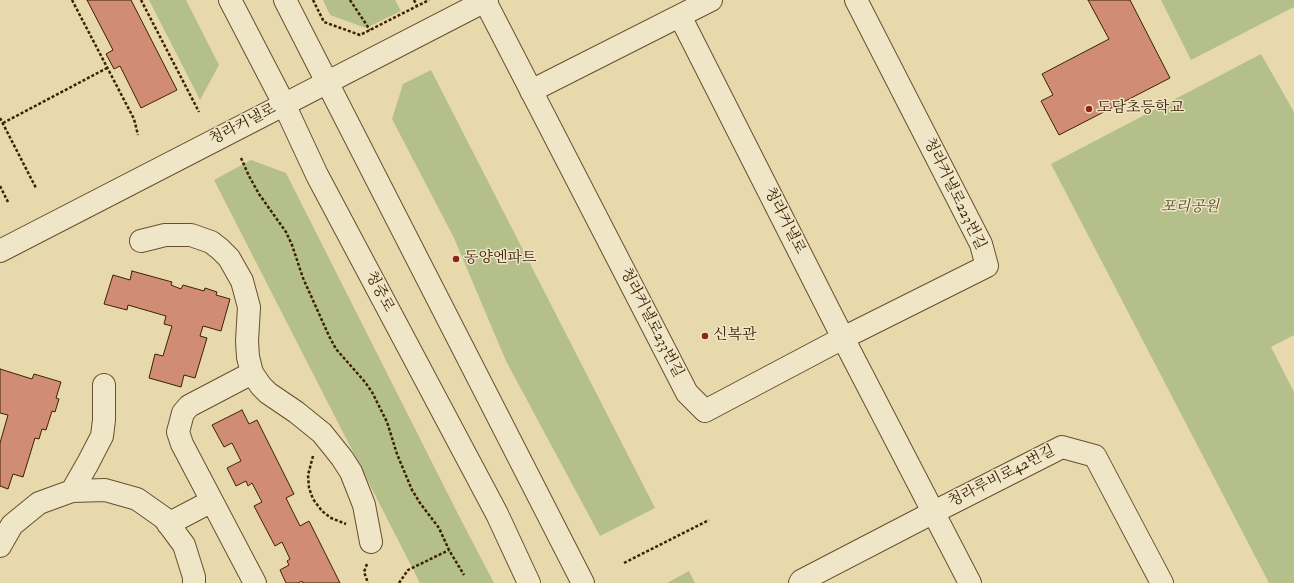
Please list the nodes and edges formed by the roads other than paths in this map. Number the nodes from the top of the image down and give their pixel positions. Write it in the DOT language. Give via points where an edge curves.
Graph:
graph roads {
  1 [pos="230,0"];
  2 [pos="285,0"];
  3 [pos="711,0"];
  4 [pos="856,0"];
  5 [pos="486,1"];
  6 [pos="680,16"];
  7 [pos="327,82"];
  8 [pos="532,91"];
  9 [pos="284,104"];
  10 [pos="141,241"];
  11 [pos="0,251"];
  12 [pos="843,338"];
  13 [pos="252,373"];
  14 [pos="104,385"];
  15 [pos="889,426"];
  16 [pos="72,491"];
  17 [pos="212,501"];
  18 [pos="934,512"];
  19 [pos="496,514"];
  20 [pos="168,524"];
  21 [pos="370,536"];
  22 [pos="0,546"];
  23 [pos="194,583"];
  24 [pos="255,583"];
  25 [pos="529,583"];
  26 [pos="538,583"];
  27 [pos="583,583"];
  28 [pos="800,583"];
  29 [pos="970,583"];
  30 [pos="1162,583"];
  1 -- 9 [label="street, 청중로"];
  2 -- 7 [label="street"];
  3 -- 6 [label="street"];
  4 -- 12 [label="street, 청라커낼로223번길" via="981,244 987,266"];
  5 -- 7 [label="street, 청라커낼로"];
  5 -- 8 [label="street, 청라커낼로233번길"];
  6 -- 8 [label="street"];
  6 -- 12 [label="street, 청라커낼로"];
  7 -- 9 [label="street, 청라커낼로"];
  7 -- 27 [label="street"];
  8 -- 12 [label="street, 청라커낼로233번길" via="687,393 705,411"];
  9 -- 11 [label="street, 청라커낼로"];
  9 -- 19 [label="street, 청중로" via="317,175"];
  10 -- 13 [label="street" via="165,235 191,235 211,242 229,258 242,281 249,307 247,341"];
  12 -- 15 [label="street, 청라커낼로"];
  13 -- 17 [label="street" via="189,406 183,413 178,432"];
  13 -- 21 [label="street" via="268,393 322,433 338,453 350,472 364,505"];
  14 -- 16 [label="street" via="102,436"];
  15 -- 18 [label="street, 청라루비로42번길"];
  16 -- 20 [label="street" via="105,490 137,499 164,518"];
  16 -- 22 [label="street" via="39,503 12,525"];
  17 -- 20 [label="street"];
  17 -- 24 [label="street"];
  18 -- 28 [label="street, 청라루비로42번길"];
  18 -- 29 [label="street, 청라루비로42번길"];
  18 -- 30 [label="street, 청라루비로42번길" via="1062,447 1095,456"];
  19 -- 25 [label="street, 청중로"];
  19 -- 26 [label="street"];
  20 -- 23 [label="street" via="184,545"];
}
